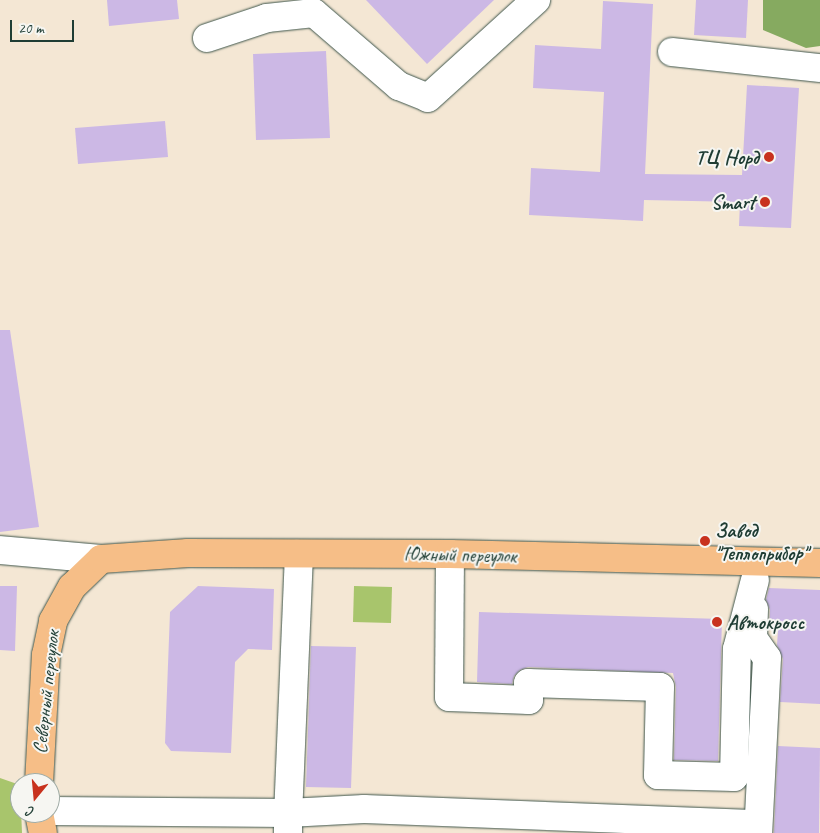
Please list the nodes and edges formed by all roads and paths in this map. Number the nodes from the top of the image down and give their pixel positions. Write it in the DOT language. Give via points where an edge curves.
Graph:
graph roads {
  1 [pos="536,0"];
  2 [pos="207,38"];
  3 [pos="672,52"];
  4 [pos="820,68"];
  5 [pos="0,550"];
  6 [pos="299,554"];
  7 [pos="450,554"];
  8 [pos="101,559"];
  9 [pos="820,563"];
  10 [pos="755,572"];
  11 [pos="40,773"];
  12 [pos="60,812"];
  13 [pos="288,823"];
  14 [pos="758,829"];
  1 -- 2 [label="lane" via="428,98 398,86 314,13 266,18"];
  3 -- 4 [label="lane"];
  5 -- 8 [label="lane"];
  6 -- 7 [label="main road, Южный переулок"];
  6 -- 8 [label="main road, Южный переулок" via="188,553"];
  6 -- 13 [label="lane"];
  7 -- 10 [label="main road, Южный переулок"];
  7 -- 10 [label="lane" via="449,697 528,700 528,683 660,687 658,775 734,777 737,649"];
  8 -- 11 [label="main road, Северный переулок" via="72,587 53,621 46,655"];
  9 -- 10 [label="main road, Южный переулок"];
  10 -- 14 [label="lane" via="753,638 767,658"];
  12 -- 13 [label="lane"];
  13 -- 14 [label="lane" via="364,809"];
}
